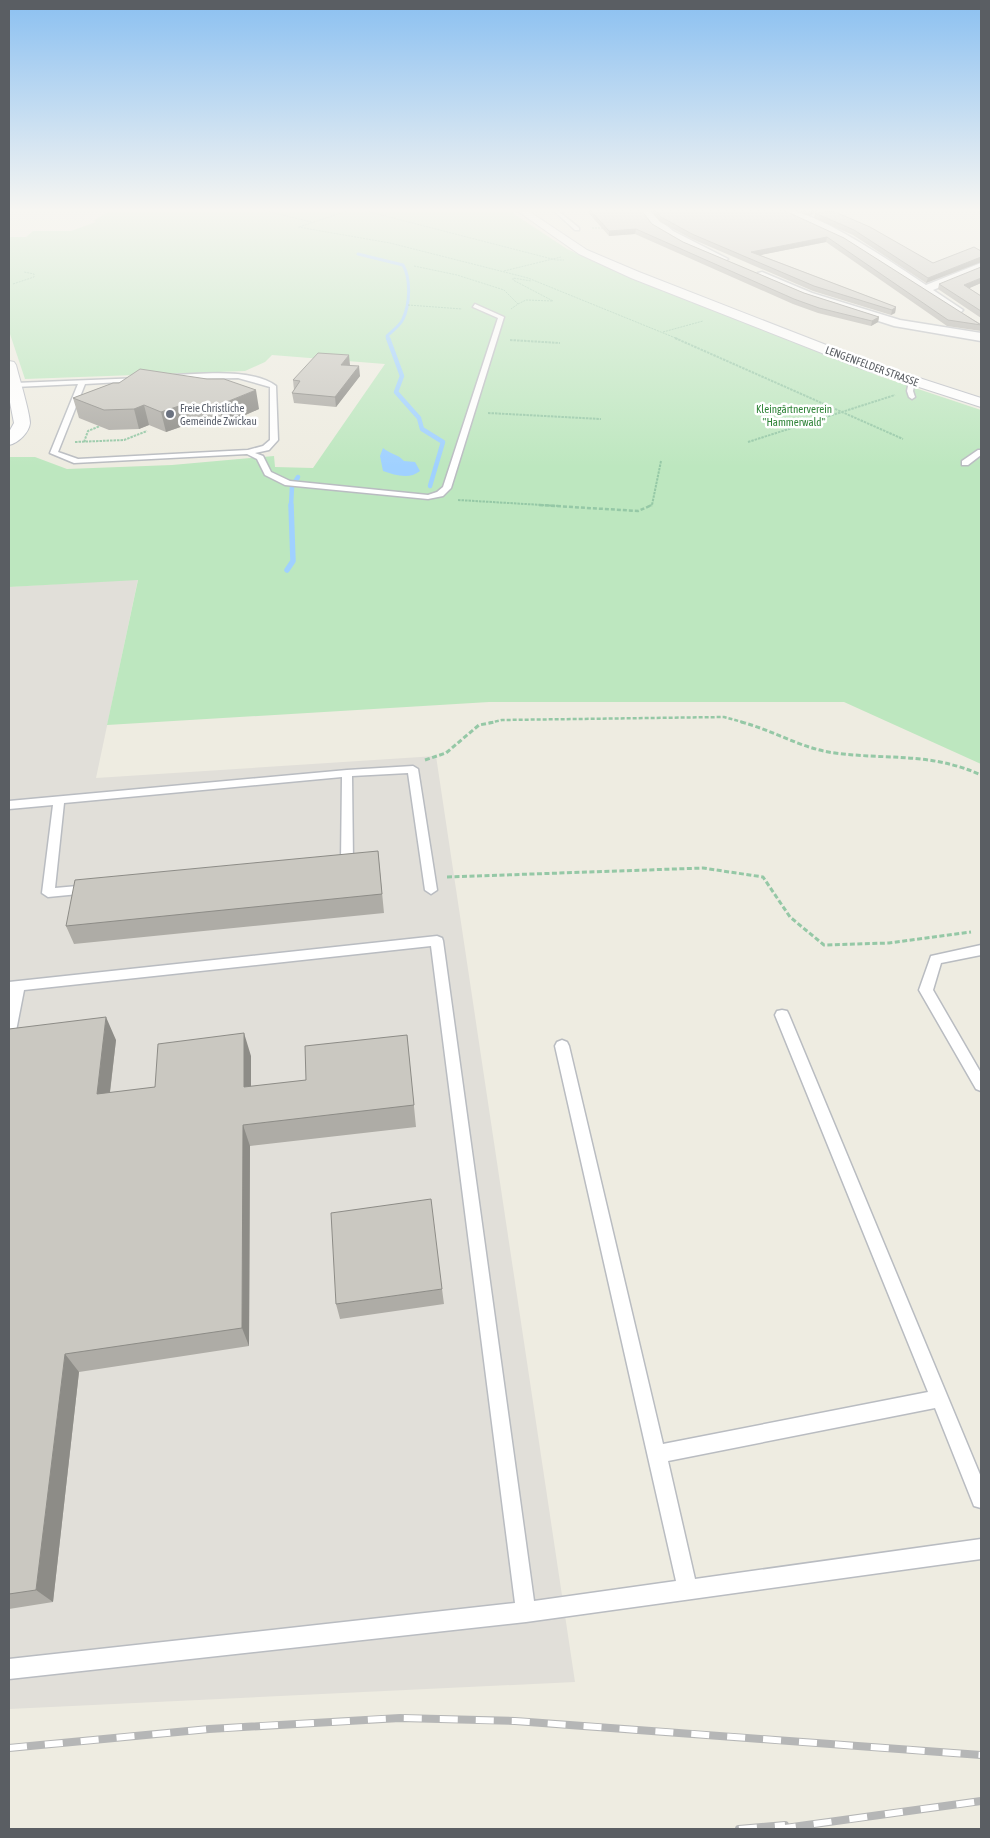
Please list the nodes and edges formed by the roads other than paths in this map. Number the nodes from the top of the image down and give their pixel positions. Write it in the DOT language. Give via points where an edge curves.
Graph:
graph roads {
  1 [pos="691,296"];
  2 [pos="810,296"];
  3 [pos="935,296"];
  4 [pos="475,306"];
  5 [pos="965,315"];
  6 [pos="981,337"];
  7 [pos="11,373"];
  8 [pos="169,378"];
  9 [pos="150,379"];
  10 [pos="82,382"];
  11 [pos="981,403"];
  12 [pos="9,440"];
  13 [pos="248,452"];
  14 [pos="981,452"];
  15 [pos="965,463"];
  16 [pos="347,773"];
  17 [pos="59,800"];
  18 [pos="9,805"];
  19 [pos="347,862"];
  20 [pos="106,887"];
  21 [pos="431,890"];
  22 [pos="981,950"];
  23 [pos="14,986"];
  24 [pos="782,1015"];
  25 [pos="9,1031"];
  26 [pos="562,1046"];
  27 [pos="981,1085"];
  28 [pos="940,1398"];
  29 [pos="657,1454"];
  30 [pos="981,1498"];
  31 [pos="981,1550"];
  32 [pos="688,1590"];
  33 [pos="526,1612"];
  34 [pos="9,1669"];
  1 -- 11 [label="main road, LENGENFELDER STRASSE" via="866,365 912,390"];
  2 -- 6 [label="street" via="898,323"];
  3 -- 5 [label="street"];
  4 -- 13 [label="lane" via="501,317 447,488 440,494 428,497 288,483 268,473 260,458"];
  7 -- 10 [label="lane"];
  7 -- 12 [label="main road" via="22,423"];
  8 -- 13 [label="lane" via="230,376 260,379 273,386 274,440 266,448"];
  9 -- 10 [label="lane"];
  10 -- 13 [label="lane" via="54,453 77,461"];
  14 -- 15 [label="lane"];
  16 -- 17 [label="lane"];
  16 -- 19 [label="lane"];
  16 -- 21 [label="lane" via="413,769"];
  17 -- 18 [label="lane"];
  17 -- 20 [label="lane" via="48,893"];
  22 -- 27 [label="lane" via="936,959 926,990"];
  23 -- 25 [label="lane"];
  23 -- 33 [label="lane" via="437,941"];
  24 -- 28 [label="lane"];
  26 -- 29 [label="lane"];
  28 -- 29 [label="lane"];
  28 -- 30 [label="lane"];
  29 -- 32 [label="lane"];
  31 -- 32 [label="lane"];
  32 -- 33 [label="lane"];
  33 -- 34 [label="lane"];
}
